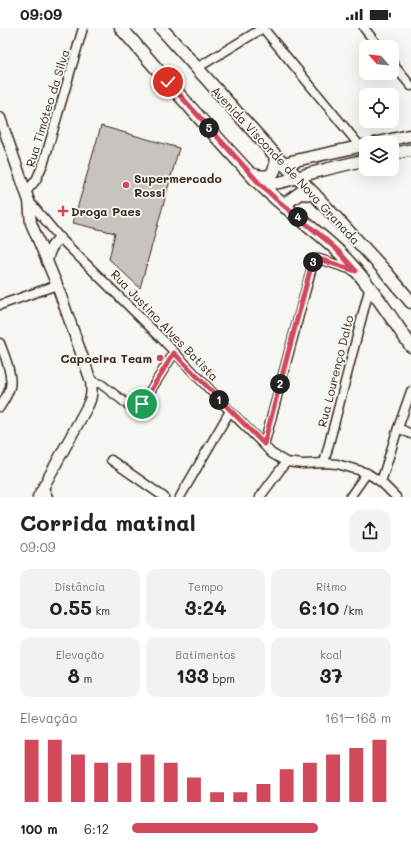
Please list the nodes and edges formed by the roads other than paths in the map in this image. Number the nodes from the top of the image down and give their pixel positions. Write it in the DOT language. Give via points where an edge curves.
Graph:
graph roads {
  1 [pos="83,28"];
  2 [pos="121,28"];
  3 [pos="161,28"];
  4 [pos="263,28"];
  5 [pos="364,28"];
  6 [pos="373,40"];
  7 [pos="197,68"];
  8 [pos="399,71"];
  9 [pos="411,86"];
  10 [pos="0,118"];
  11 [pos="411,135"];
  12 [pos="399,138"];
  13 [pos="359,141"];
  14 [pos="359,147"];
  15 [pos="410,151"];
  16 [pos="399,153"];
  17 [pos="280,159"];
  18 [pos="359,162"];
  19 [pos="251,174"];
  20 [pos="298,178"];
  21 [pos="259,183"];
  22 [pos="314,194"];
  23 [pos="27,197"];
  24 [pos="285,206"];
  25 [pos="60,238"];
  26 [pos="47,261"];
  27 [pos="356,271"];
  28 [pos="57,285"];
  29 [pos="370,286"];
  30 [pos="411,302"];
  31 [pos="0,305"];
  32 [pos="0,342"];
  33 [pos="411,346"];
  34 [pos="174,353"];
  35 [pos="90,381"];
  36 [pos="411,391"];
  37 [pos="0,407"];
  38 [pos="230,411"];
  39 [pos="398,428"];
  40 [pos="411,434"];
  41 [pos="264,444"];
  42 [pos="111,460"];
  43 [pos="286,462"];
  44 [pos="324,463"];
  45 [pos="367,473"];
  46 [pos="381,482"];
  47 [pos="46,492"];
  48 [pos="38,497"];
  49 [pos="164,497"];
  50 [pos="180,497"];
  51 [pos="260,497"];
  52 [pos="350,497"];
  53 [pos="396,497"];
  1 -- 23 [label="street, Rua Timóteo da Silva" via="44,162"];
  2 -- 19 [label="main road"];
  3 -- 7 [label="main road, Avenida Visconde de Nova Granada"];
  4 -- 7 [label="street"];
  4 -- 13 [label="street"];
  5 -- 6 [label="street"];
  7 -- 17 [label="main road, Avenida Visconde de Nova Granada"];
  8 -- 9 [label="street"];
  10 -- 23 [label="street, Rua Justino Alves Batista"];
  11 -- 12 [label="main road"];
  14 -- 17 [label="main road"];
  15 -- 16 [label="main road"];
  17 -- 19 [label="main road" via="276,160 275,169 269,176"];
  17 -- 20 [label="main road, Avenida Visconde de Nova Granada"];
  18 -- 20 [label="main road"];
  19 -- 21 [label="main road"];
  20 -- 21 [label="main road" via="272,184"];
  20 -- 22 [label="main road, Avenida Visconde de Nova Granada"];
  21 -- 24 [label="main road"];
  22 -- 24 [label="main road" via="298,193"];
  22 -- 30 [label="main road, Avenida Visconde de Nova Granada"];
  23 -- 25 [label="street, Rua Justino Alves Batista"];
  23 -- 26 [label="street" via="31,223"];
  24 -- 27 [label="main road" via="330,243"];
  25 -- 26 [label="street" via="49,252"];
  25 -- 34 [label="street, Rua Justino Alves Batista"];
  26 -- 28 [label="street"];
  27 -- 29 [label="main road"];
  27 -- 41 [label="street" via="319,259 312,263"];
  28 -- 31 [label="street"];
  28 -- 35 [label="street"];
  29 -- 33 [label="main road"];
  29 -- 44 [label="street, Rua Lourenço Dalto"];
  32 -- 37 [label="street" via="11,381"];
  34 -- 35 [label="street" via="138,408 131,407 101,384"];
  34 -- 38 [label="street, Rua Justino Alves Batista"];
  35 -- 47 [label="street" via="92,398"];
  36 -- 39 [label="street"];
  38 -- 41 [label="street, Rua Justino Alves Batista"];
  38 -- 50 [label="street"];
  39 -- 40 [label="street"];
  39 -- 46 [label="street"];
  41 -- 43 [label="street, Rua Justino Alves Batista" via="271,454"];
  42 -- 49 [label="street"];
  43 -- 44 [label="street, Rua Justino Alves Batista"];
  43 -- 51 [label="street"];
  44 -- 45 [label="street, Rua Justino Alves Batista" via="348,466"];
  45 -- 46 [label="street, Rua Justino Alves Batista"];
  45 -- 52 [label="street"];
  46 -- 53 [label="street, Rua Justino Alves Batista"];
  47 -- 48 [label="street"];
}
